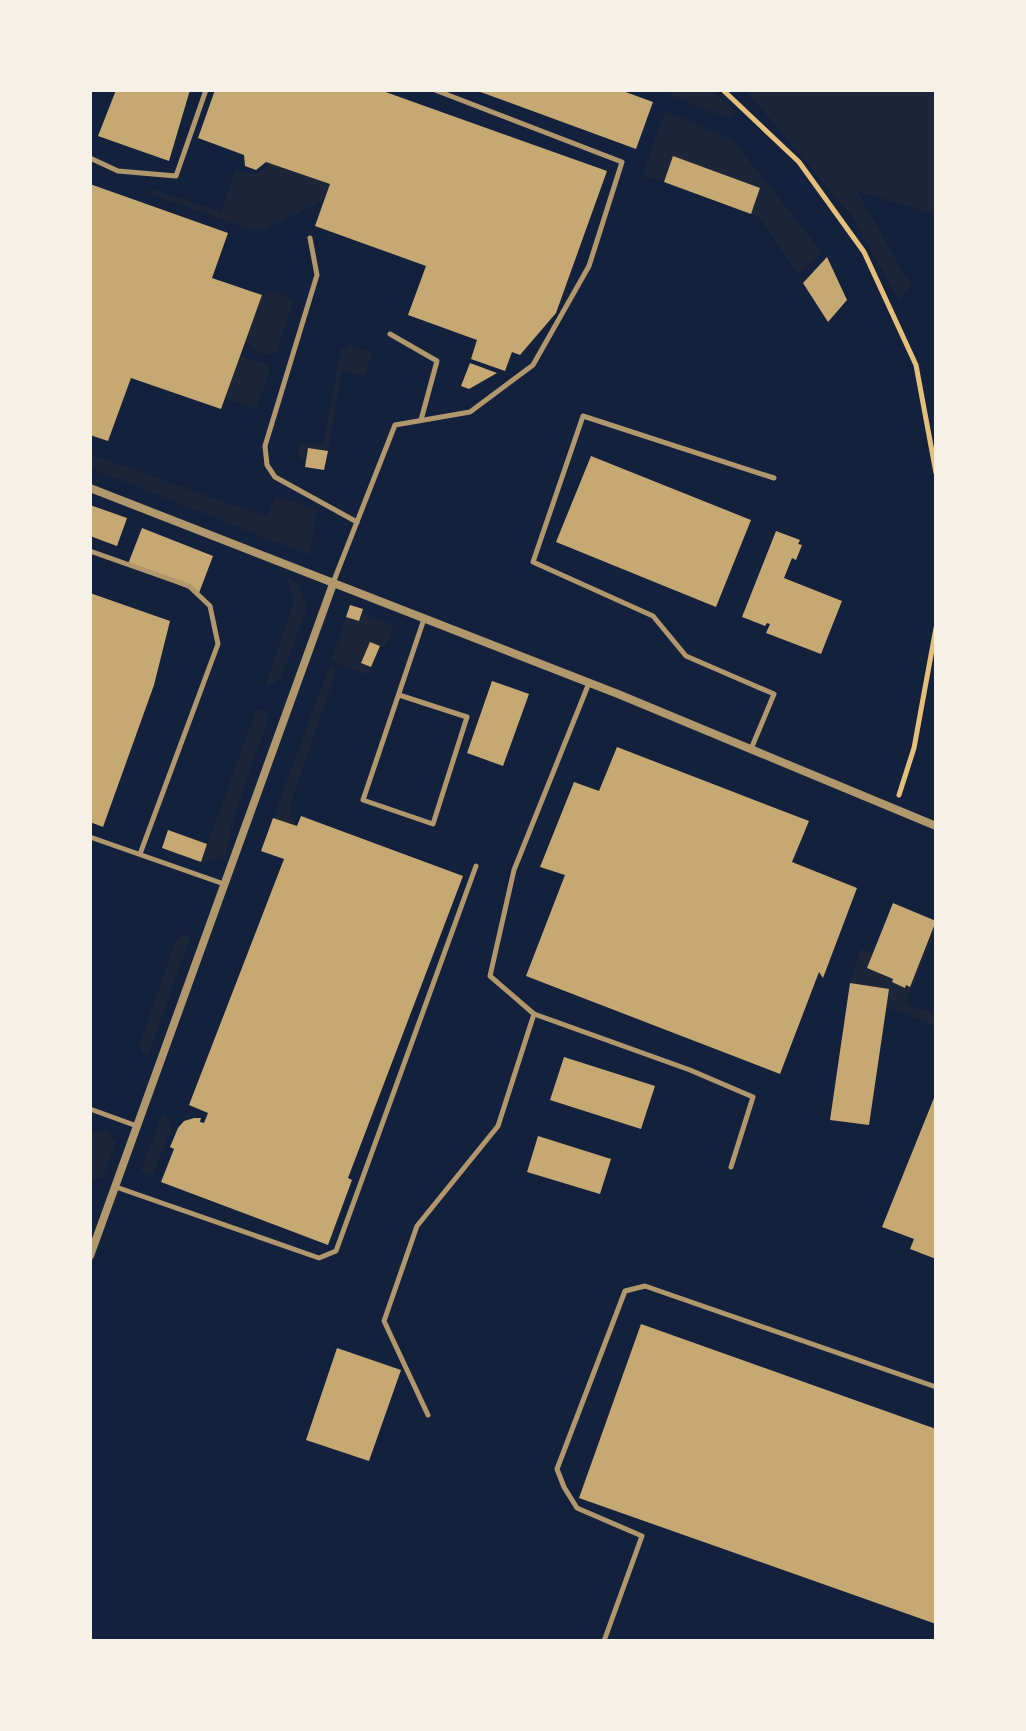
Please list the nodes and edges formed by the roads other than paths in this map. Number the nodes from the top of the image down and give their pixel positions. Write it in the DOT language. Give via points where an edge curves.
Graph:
graph roads {
  1 [pos="206,90"];
  2 [pos="435,90"];
  3 [pos="90,158"];
  4 [pos="310,238"];
  5 [pos="390,334"];
  6 [pos="421,420"];
  7 [pos="774,478"];
  8 [pos="90,488"];
  9 [pos="357,522"];
  10 [pos="90,551"];
  11 [pos="333,584"];
  12 [pos="424,619"];
  13 [pos="589,683"];
  14 [pos="399,695"];
  15 [pos="751,750"];
  16 [pos="936,826"];
  17 [pos="90,837"];
  18 [pos="140,854"];
  19 [pos="476,866"];
  20 [pos="224,884"];
  21 [pos="534,1014"];
  22 [pos="90,1109"];
  23 [pos="137,1126"];
  24 [pos="731,1167"];
  25 [pos="115,1186"];
  26 [pos="90,1256"];
  27 [pos="936,1387"];
  28 [pos="428,1415"];
  29 [pos="604,1641"];
  1 -- 3 [label="lane" via="176,176 118,171"];
  2 -- 6 [label="lane" via="622,162 589,266 533,365 470,412"];
  4 -- 9 [label="lane" via="317,275 265,446 267,465 275,477"];
  5 -- 6 [label="lane" via="437,361"];
  6 -- 9 [label="lane" via="395,425"];
  7 -- 15 [label="lane" via="583,416 533,562 653,616 686,656 774,694"];
  8 -- 11 [label="street"];
  9 -- 11 [label="lane"];
  10 -- 18 [label="lane" via="189,586 210,606 218,644"];
  11 -- 12 [label="street"];
  11 -- 20 [label="street"];
  12 -- 13 [label="street"];
  12 -- 14 [label="lane"];
  13 -- 15 [label="street"];
  13 -- 21 [label="lane" via="514,870 490,976"];
  14 -- 14 [label="lane" via="363,800 433,824 467,717"];
  15 -- 16 [label="street"];
  17 -- 18 [label="lane"];
  18 -- 20 [label="lane"];
  19 -- 25 [label="lane" via="336,1251 319,1258"];
  20 -- 23 [label="street"];
  21 -- 24 [label="lane" via="753,1097"];
  21 -- 28 [label="lane" via="498,1126 417,1226 384,1321"];
  22 -- 23 [label="lane"];
  23 -- 25 [label="street"];
  25 -- 26 [label="street"];
  27 -- 29 [label="lane" via="645,1286 625,1291 557,1469 577,1508 642,1536"];
}
